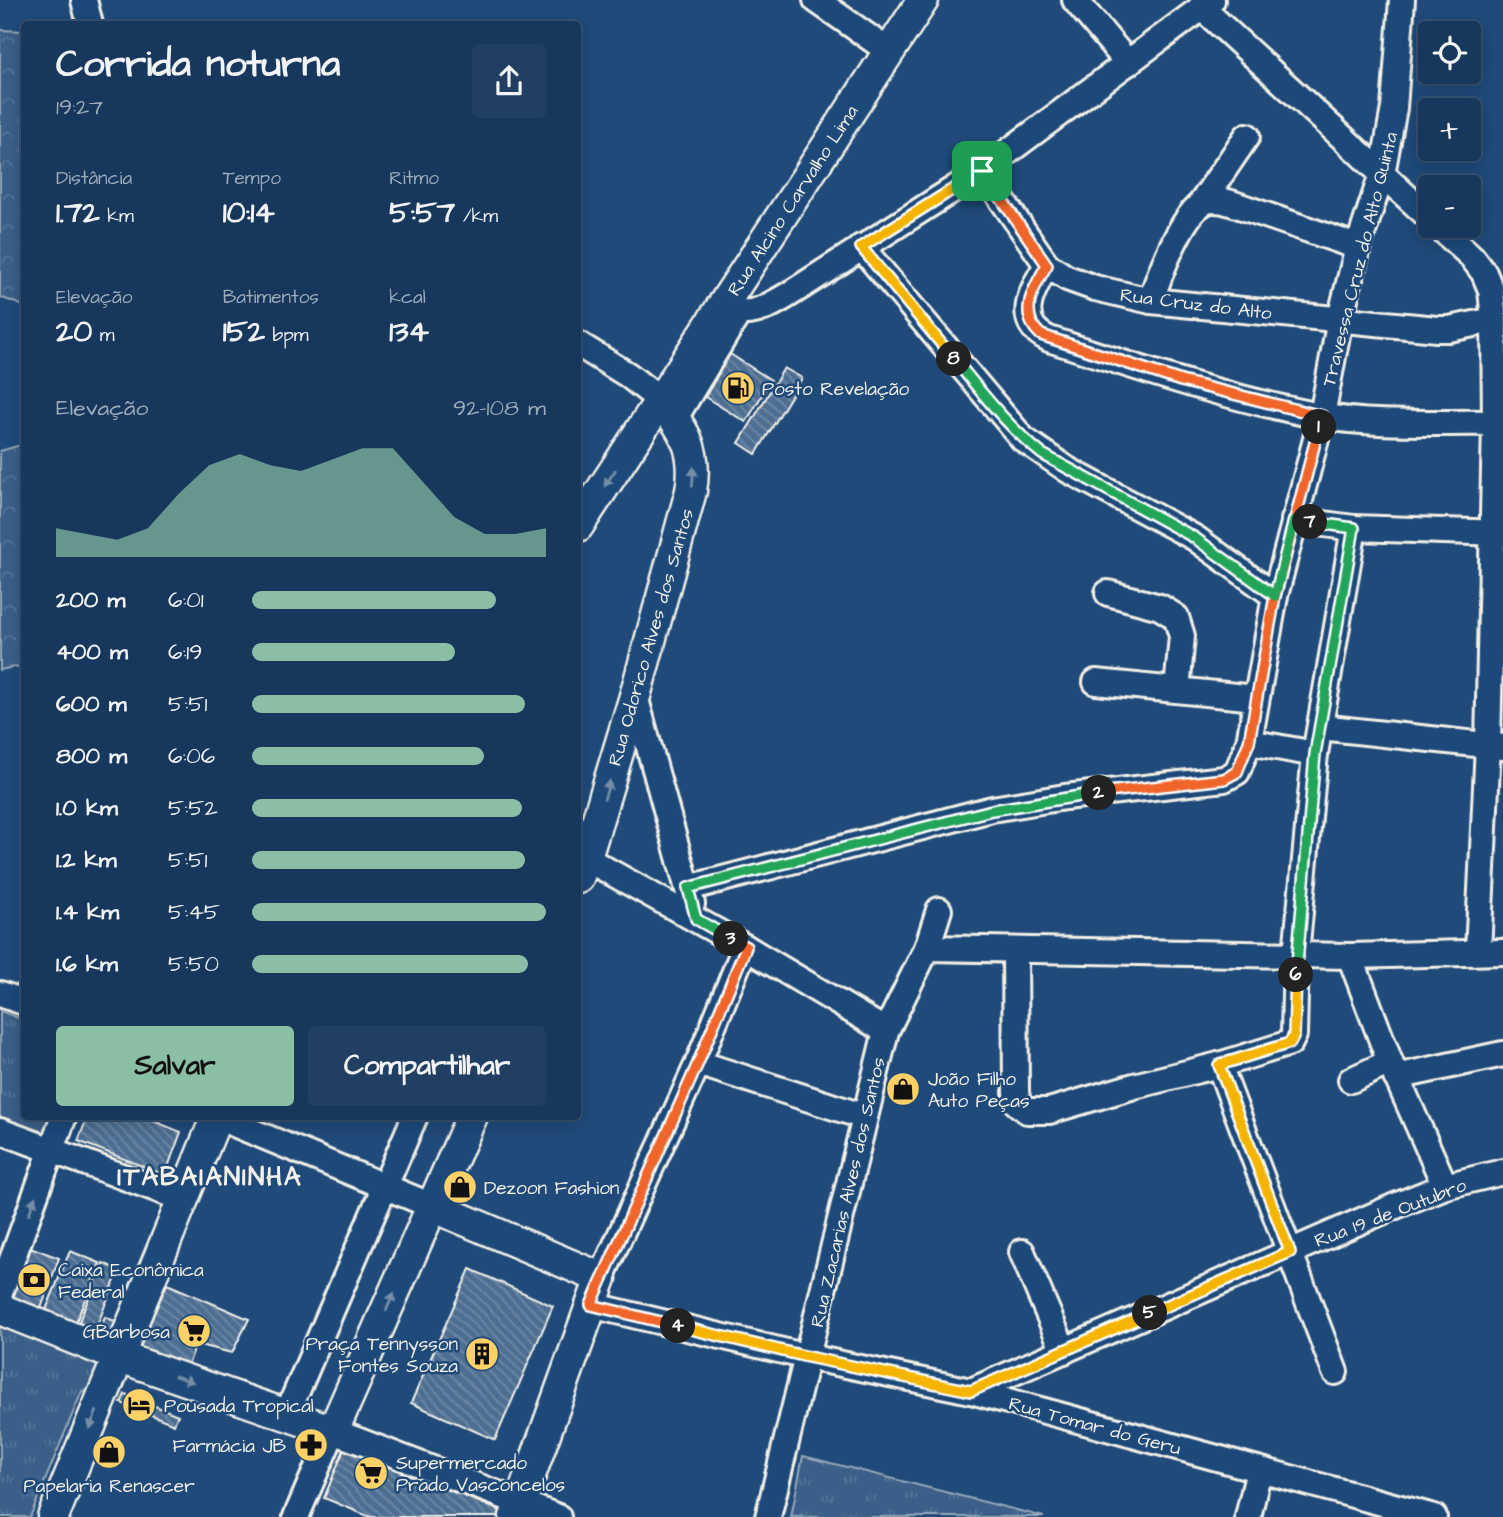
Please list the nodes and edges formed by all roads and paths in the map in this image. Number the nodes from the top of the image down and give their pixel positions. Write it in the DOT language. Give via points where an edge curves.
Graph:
graph roads {
  1 [pos="84,0"];
  2 [pos="816,0"];
  3 [pos="923,0"];
  4 [pos="1075,0"];
  5 [pos="1402,0"];
  6 [pos="1206,3"];
  7 [pos="89,21"];
  8 [pos="890,52"];
  9 [pos="1128,63"];
  10 [pos="1247,136"];
  11 [pos="982,171"];
  12 [pos="1382,174"];
  13 [pos="1200,205"];
  14 [pos="1418,207"];
  15 [pos="1451,238"];
  16 [pos="861,247"];
  17 [pos="1358,247"];
  18 [pos="1047,265"];
  19 [pos="1152,301"];
  20 [pos="729,312"];
  21 [pos="1340,319"];
  22 [pos="1494,320"];
  23 [pos="581,346"];
  24 [pos="1499,367"];
  25 [pos="668,409"];
  26 [pos="1322,416"];
  27 [pos="1495,423"];
  28 [pos="1294,520"];
  29 [pos="581,522"];
  30 [pos="1354,528"];
  31 [pos="1498,533"];
  32 [pos="1108,593"];
  33 [pos="1275,596"];
  34 [pos="1096,682"];
  35 [pos="1177,690"];
  36 [pos="635,696"];
  37 [pos="1256,698"];
  38 [pos="1320,727"];
  39 [pos="1249,742"];
  40 [pos="1495,746"];
  41 [pos="1315,754"];
  42 [pos="581,861"];
  43 [pos="581,864"];
  44 [pos="688,888"];
  45 [pos="939,910"];
  46 [pos="696,919"];
  47 [pos="746,947"];
  48 [pos="927,948"];
  49 [pos="1015,951"];
  50 [pos="1478,952"];
  51 [pos="1503,952"];
  52 [pos="1296,954"];
  53 [pos="1350,956"];
  54 [pos="0,994"];
  55 [pos="21,1001"];
  56 [pos="886,1031"];
  57 [pos="1503,1054"];
  58 [pos="698,1063"];
  59 [pos="1219,1065"];
  60 [pos="1393,1070"];
  61 [pos="1351,1080"];
  62 [pos="865,1117"];
  63 [pos="63,1120"];
  64 [pos="216,1120"];
  65 [pos="224,1120"];
  66 [pos="413,1120"];
  67 [pos="470,1120"];
  68 [pos="0,1132"];
  69 [pos="51,1152"];
  70 [pos="1503,1172"];
  71 [pos="1445,1186"];
  72 [pos="387,1187"];
  73 [pos="183,1199"];
  74 [pos="432,1206"];
  75 [pos="1022,1252"];
  76 [pos="1290,1252"];
  77 [pos="596,1291"];
  78 [pos="0,1293"];
  79 [pos="0,1309"];
  80 [pos="1064,1351"];
  81 [pos="120,1357"];
  82 [pos="808,1357"];
  83 [pos="1335,1372"];
  84 [pos="971,1391"];
  85 [pos="287,1414"];
  86 [pos="333,1431"];
  87 [pos="1259,1470"];
  88 [pos="518,1510"];
  89 [pos="1400,1512"];
  90 [pos="53,1517"];
  91 [pos="296,1517"];
  92 [pos="558,1517"];
  93 [pos="768,1517"];
  94 [pos="1248,1517"];
  95 [pos="1434,1517"];
  1 -- 7 [label="street"];
  2 -- 8 [label="street"];
  3 -- 8 [label="main road, Rua Alcino Carvalho Lima"];
  4 -- 9 [label="street"];
  5 -- 12 [label="street, Travessa Cruz do Alto Quinta" via="1394,108"];
  6 -- 9 [label="street"];
  6 -- 12 [label="street"];
  8 -- 20 [label="main road, Rua Alcino Carvalho Lima"];
  9 -- 11 [label="street"];
  10 -- 13 [label="street"];
  11 -- 16 [label="street"];
  11 -- 18 [label="street, Rua Cruz do Alto"];
  12 -- 14 [label="street"];
  12 -- 17 [label="street, Travessa Cruz do Alto Quinta"];
  13 -- 17 [label="street" via="1222,200"];
  13 -- 19 [label="street" via="1169,251"];
  15 -- 22 [label="street" via="1484,273"];
  16 -- 20 [label="street" via="768,307 755,313"];
  16 -- 33 [label="street" via="1023,439 1068,470 1195,538"];
  17 -- 21 [label="street, Travessa Cruz do Alto Quinta"];
  18 -- 19 [label="street, Rua Cruz do Alto" via="1095,288"];
  18 -- 26 [label="street" via="1028,306 1031,323 1041,335 1181,381"];
  19 -- 21 [label="street, Rua Cruz do Alto"];
  20 -- 25 [label="main road, Rua Alcino Carvalho Lima"];
  21 -- 22 [label="street, Rua Cruz do Alto" via="1437,329"];
  21 -- 26 [label="street, Travessa Cruz do Alto Quinta"];
  22 -- 24 [label="street"];
  23 -- 25 [label="street" via="628,375"];
  24 -- 27 [label="street"];
  25 -- 29 [label="main road, Rua Alcino Carvalho Lima, one-way"];
  36 -- 25 [label="main road, Rua Odorico Alves dos Santos, one-way" via="694,474 689,443"];
  26 -- 27 [label="street"];
  26 -- 28 [label="street, Travessa Cruz do Alto Quinta"];
  27 -- 31 [label="street"];
  28 -- 30 [label="street"];
  28 -- 33 [label="street, Travessa Cruz do Alto Quinta"];
  30 -- 31 [label="street"];
  30 -- 38 [label="street"];
  31 -- 40 [label="street"];
  32 -- 35 [label="street" via="1170,610 1176,617 1182,636"];
  33 -- 37 [label="street, Travessa Cruz do Alto Quinta"];
  34 -- 35 [label="street"];
  35 -- 37 [label="street"];
  42 -- 36 [label="main road, Rua Odorico Alves dos Santos, one-way"];
  36 -- 44 [label="street"];
  37 -- 39 [label="street, Travessa Cruz do Alto Quinta"];
  38 -- 40 [label="street"];
  38 -- 41 [label="street"];
  39 -- 41 [label="street"];
  39 -- 44 [label="street, Travessa Cruz do Alto Quinta" via="1237,772 1224,779 992,810"];
  40 -- 50 [label="street"];
  41 -- 52 [label="street"];
  43 -- 46 [label="street"];
  44 -- 46 [label="street"];
  45 -- 48 [label="street, Rua Zacarias Alves dos Santos"];
  46 -- 47 [label="street"];
  47 -- 56 [label="street"];
  47 -- 58 [label="street"];
  48 -- 49 [label="street"];
  48 -- 56 [label="street, Rua Zacarias Alves dos Santos"];
  49 -- 52 [label="street"];
  49 -- 59 [label="street" via="1016,1092 1017,1104 1027,1111 1049,1111"];
  50 -- 51 [label="street"];
  50 -- 53 [label="street"];
  52 -- 53 [label="street"];
  52 -- 59 [label="street" via="1293,1040"];
  53 -- 60 [label="street"];
  54 -- 55 [label="street"];
  56 -- 62 [label="street, Rua Zacarias Alves dos Santos"];
  57 -- 60 [label="street"];
  58 -- 62 [label="street"];
  58 -- 77 [label="street"];
  59 -- 76 [label="street"];
  60 -- 61 [label="street"];
  60 -- 71 [label="street"];
  62 -- 82 [label="street, Rua Zacarias Alves dos Santos"];
  63 -- 69 [label="street"];
  64 -- 73 [label="main road"];
  65 -- 72 [label="street"];
  66 -- 72 [label="street"];
  67 -- 74 [label="main road"];
  68 -- 69 [label="street"];
  69 -- 73 [label="street"];
  78 -- 69 [label="street, one-way"];
  70 -- 71 [label="street, Rua 19 de Outubro"];
  71 -- 76 [label="street, Rua 19 de Outubro"];
  72 -- 74 [label="street"];
  72 -- 85 [label="street"];
  73 -- 81 [label="main road"];
  74 -- 77 [label="main road"];
  86 -- 74 [label="main road, one-way"];
  75 -- 80 [label="street"];
  76 -- 80 [label="street, Rua 19 de Outubro"];
  76 -- 83 [label="street"];
  77 -- 82 [label="street, Rua Tomar do Geru"];
  77 -- 88 [label="main road"];
  79 -- 81 [label="main road"];
  80 -- 84 [label="street, Rua 19 de Outubro"];
  81 -- 85 [label="main road, one-way"];
  81 -- 90 [label="main road, one-way"];
  82 -- 84 [label="street, Rua Tomar do Geru"];
  82 -- 93 [label="street, Rua Zacarias Alves dos Santos"];
  84 -- 87 [label="street, Rua Tomar do Geru"];
  85 -- 86 [label="main road"];
  86 -- 88 [label="street"];
  86 -- 91 [label="street"];
  87 -- 89 [label="street, Rua Tomar do Geru"];
  87 -- 94 [label="street"];
  88 -- 92 [label="street"];
  89 -- 95 [label="street, Rua Tomar do Geru"];
}
